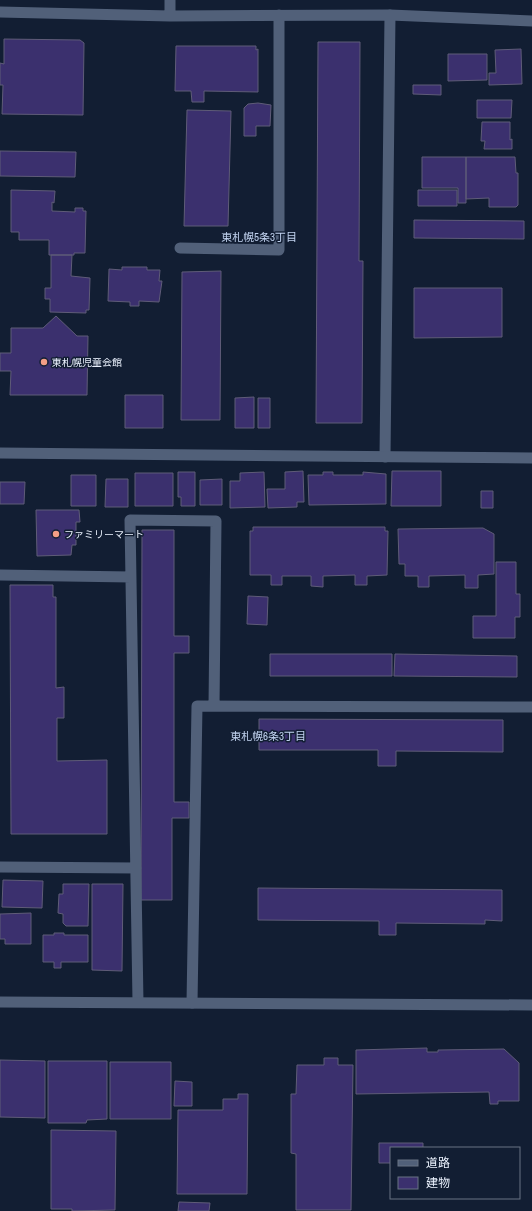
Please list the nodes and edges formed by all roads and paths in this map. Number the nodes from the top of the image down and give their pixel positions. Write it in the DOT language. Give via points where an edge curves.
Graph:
graph roads {
  1 [pos="170,0"];
  2 [pos="0,12"];
  3 [pos="279,15"];
  4 [pos="390,15"];
  5 [pos="170,16"];
  6 [pos="532,21"];
  7 [pos="180,248"];
  8 [pos="0,453"];
  9 [pos="385,457"];
  10 [pos="532,458"];
  11 [pos="0,575"];
  12 [pos="131,577"];
  13 [pos="214,706"];
  14 [pos="532,706"];
  15 [pos="0,867"];
  16 [pos="136,868"];
  17 [pos="0,1002"];
  18 [pos="138,1002"];
  19 [pos="192,1003"];
  20 [pos="532,1005"];
  1 -- 5 [label="street"];
  2 -- 5 [label="street"];
  3 -- 4 [label="street"];
  3 -- 5 [label="street"];
  3 -- 7 [label="street" via="279,250"];
  4 -- 6 [label="street"];
  4 -- 9 [label="street"];
  8 -- 9 [label="street"];
  9 -- 10 [label="street"];
  11 -- 12 [label="street"];
  12 -- 13 [label="street" via="130,520 216,521"];
  12 -- 16 [label="street"];
  13 -- 14 [label="street"];
  13 -- 19 [label="street" via="196,706"];
  15 -- 16 [label="street"];
  16 -- 18 [label="street"];
  17 -- 18 [label="street"];
  18 -- 19 [label="street"];
  19 -- 20 [label="street"];
}
